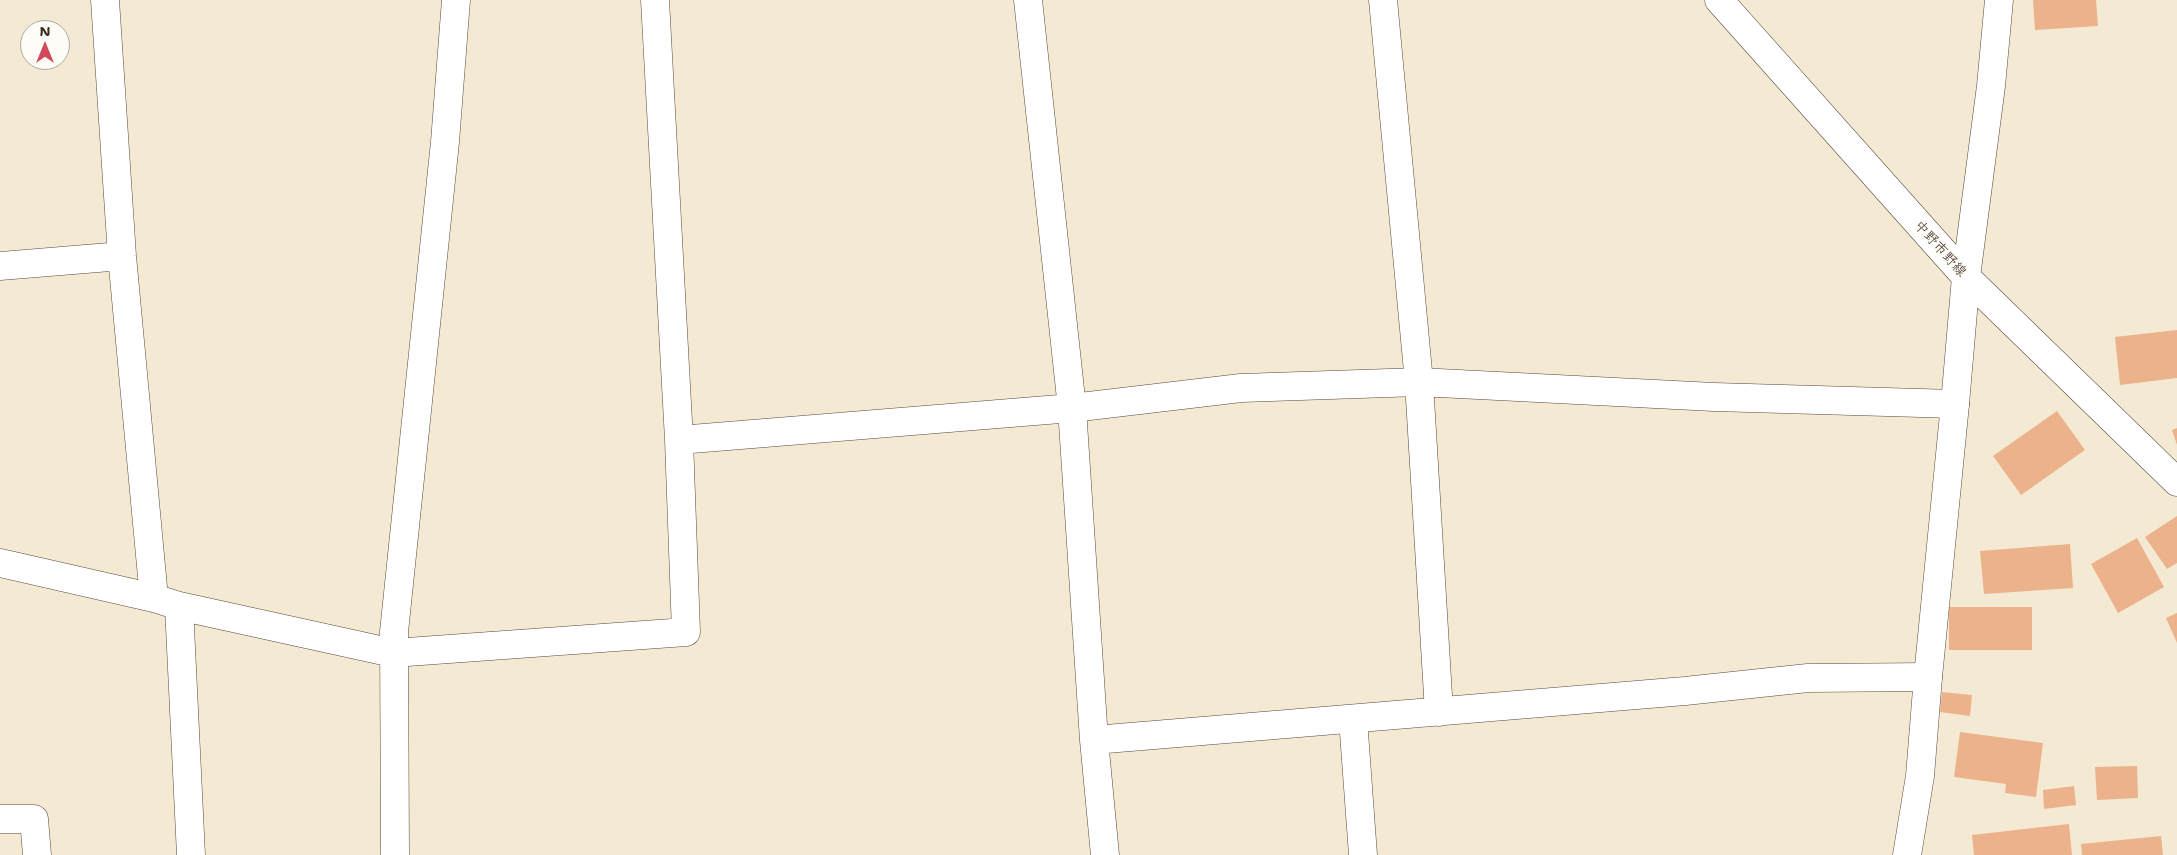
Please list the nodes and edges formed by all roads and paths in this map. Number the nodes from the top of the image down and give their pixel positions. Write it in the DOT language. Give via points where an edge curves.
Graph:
graph roads {
  1 [pos="105,0"];
  2 [pos="456,0"];
  3 [pos="655,0"];
  4 [pos="1028,0"];
  5 [pos="1384,0"];
  6 [pos="1719,0"];
  7 [pos="1999,0"];
  8 [pos="122,256"];
  9 [pos="0,266"];
  10 [pos="1966,277"];
  11 [pos="1419,382"];
  12 [pos="1955,404"];
  13 [pos="1072,408"];
  14 [pos="679,440"];
  15 [pos="2177,482"];
  16 [pos="0,563"];
  17 [pos="167,602"];
  18 [pos="393,652"];
  19 [pos="1928,677"];
  20 [pos="1439,712"];
  21 [pos="1353,719"];
  22 [pos="1094,740"];
  23 [pos="0,819"];
  24 [pos="37,855"];
  25 [pos="191,855"];
  26 [pos="395,855"];
  27 [pos="1105,855"];
  28 [pos="1364,855"];
  29 [pos="1907,855"];
  1 -- 8 [label="street"];
  2 -- 18 [label="street" via="445,142"];
  3 -- 14 [label="street"];
  4 -- 13 [label="street"];
  5 -- 11 [label="street"];
  6 -- 10 [label="street, 中野市野線"];
  7 -- 10 [label="street"];
  8 -- 9 [label="street"];
  8 -- 17 [label="street"];
  10 -- 12 [label="street"];
  10 -- 15 [label="street, 中野市野線"];
  11 -- 12 [label="street" via="1714,397"];
  11 -- 13 [label="street" via="1241,388"];
  11 -- 20 [label="street"];
  12 -- 19 [label="street"];
  13 -- 14 [label="street"];
  13 -- 22 [label="street"];
  14 -- 18 [label="street" via="686,632"];
  16 -- 17 [label="street"];
  17 -- 18 [label="street"];
  17 -- 25 [label="street"];
  18 -- 26 [label="street"];
  19 -- 20 [label="street" via="1808,678"];
  19 -- 29 [label="street" via="1920,776"];
  20 -- 21 [label="street"];
  21 -- 22 [label="street"];
  21 -- 28 [label="street"];
  22 -- 27 [label="street"];
  23 -- 24 [label="street" via="34,819"];
}
